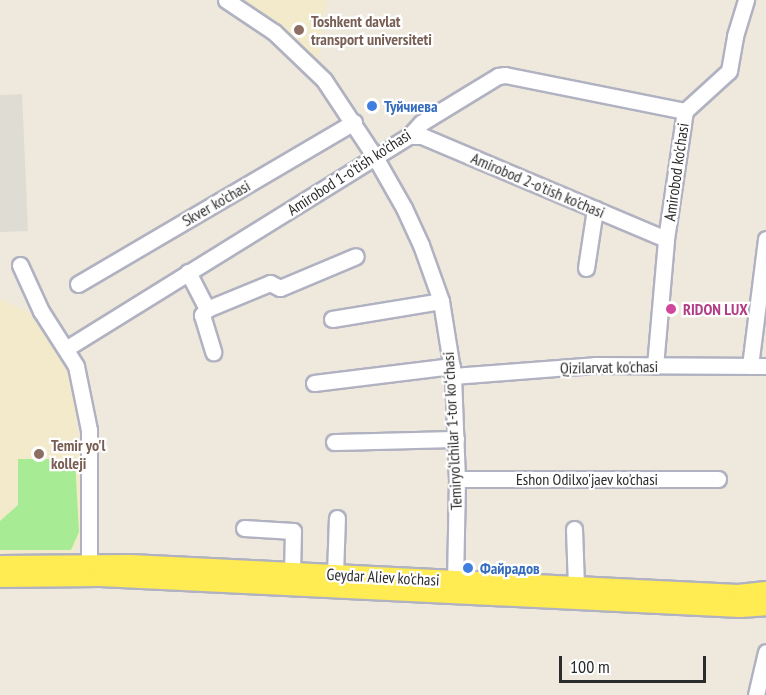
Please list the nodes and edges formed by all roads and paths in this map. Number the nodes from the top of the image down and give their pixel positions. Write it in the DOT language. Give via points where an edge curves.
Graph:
graph roads {
  1 [pos="226,0"];
  2 [pos="746,0"];
  3 [pos="685,111"];
  4 [pos="354,122"];
  5 [pos="409,136"];
  6 [pos="375,157"];
  7 [pos="595,209"];
  8 [pos="666,239"];
  9 [pos="766,239"];
  10 [pos="356,256"];
  11 [pos="20,265"];
  12 [pos="586,268"];
  13 [pos="188,272"];
  14 [pos="78,284"];
  15 [pos="441,301"];
  16 [pos="207,309"];
  17 [pos="332,319"];
  18 [pos="67,348"];
  19 [pos="213,351"];
  20 [pos="656,366"];
  21 [pos="750,366"];
  22 [pos="766,366"];
  23 [pos="453,371"];
  24 [pos="314,383"];
  25 [pos="456,439"];
  26 [pos="334,442"];
  27 [pos="457,479"];
  28 [pos="718,479"];
  29 [pos="336,518"];
  30 [pos="244,528"];
  31 [pos="574,529"];
  32 [pos="0,565"];
  33 [pos="90,570"];
  34 [pos="292,572"];
  35 [pos="335,574"];
  36 [pos="0,578"];
  37 [pos="576,586"];
  38 [pos="455,587"];
  39 [pos="766,591"];
  40 [pos="647,596"];
  41 [pos="766,606"];
  42 [pos="766,652"];
  43 [pos="756,695"];
  1 -- 4 [label="street, Temiryo‘lchilar 1-tor koʻchasi" via="300,54"];
  2 -- 3 [label="street, Amirobod ko'chasi" via="729,71"];
  3 -- 5 [label="street, Amirobod 1-o'tish ko'chasi" via="501,75 421,123"];
  3 -- 8 [label="street, Amirobod ko'chasi"];
  4 -- 6 [label="street, Temiryo‘lchilar 1-tor koʻchasi"];
  4 -- 14 [label="street, Skver ko'chasi"];
  5 -- 6 [label="street, Amirobod 1-o'tish ko'chasi"];
  5 -- 7 [label="street, Amirobod 2-o'tish ko'chasi" via="422,136"];
  6 -- 13 [label="street, Amirobod 1-o'tish ko'chasi"];
  6 -- 15 [label="street, Temiryo‘lchilar 1-tor koʻchasi" via="412,226"];
  7 -- 8 [label="street, Amirobod 2-o'tish ko'chasi"];
  7 -- 12 [label="street"];
  8 -- 20 [label="street, Amirobod ko'chasi"];
  9 -- 21 [label="street"];
  10 -- 16 [label="street" via="279,288 270,283"];
  11 -- 18 [label="street" via="41,311"];
  13 -- 16 [label="street"];
  13 -- 18 [label="street, Amirobod 1-o'tish ko'chasi"];
  15 -- 17 [label="street"];
  15 -- 23 [label="street, Temiryo‘lchilar 1-tor koʻchasi"];
  16 -- 19 [label="street" via="202,315"];
  18 -- 33 [label="street" via="76,366 89,430"];
  20 -- 21 [label="street, Qizilarvat ko'chasi"];
  20 -- 23 [label="street, Qizilarvat ko'chasi"];
  21 -- 22 [label="street, Qizilarvat ko'chasi"];
  23 -- 24 [label="street, Qizilarvat ko'chasi"];
  23 -- 25 [label="street, Temiryo‘lchilar 1-tor koʻchasi"];
  25 -- 26 [label="street"];
  25 -- 27 [label="street, Temiryo‘lchilar 1-tor koʻchasi"];
  27 -- 28 [label="street, Eshon Odilxo'jaev ko'chasi"];
  27 -- 38 [label="street, Temiryo‘lchilar 1-tor koʻchasi"];
  29 -- 35 [label="street"];
  30 -- 34 [label="street" via="292,531"];
  31 -- 37 [label="street"];
  32 -- 33 [label="main road, Geydar Aliev ko'chasi"];
  33 -- 34 [label="main road, Geydar Aliev ko'chasi"];
  33 -- 36 [label="main road, Geydar Aliev ko'chasi"];
  33 -- 38 [label="main road, Geydar Aliev ko'chasi"];
  34 -- 35 [label="main road, Geydar Aliev ko'chasi"];
  35 -- 38 [label="main road, Geydar Aliev ko'chasi"];
  37 -- 38 [label="main road, Geydar Aliev ko'chasi"];
  37 -- 40 [label="main road, Geydar Aliev ko'chasi"];
  38 -- 40 [label="main road, Geydar Aliev ko'chasi"];
  39 -- 40 [label="main road, Geydar Aliev ko'chasi"];
  40 -- 41 [label="main road, Geydar Aliev ko'chasi" via="740,608"];
  42 -- 43 [label="street"];
}
